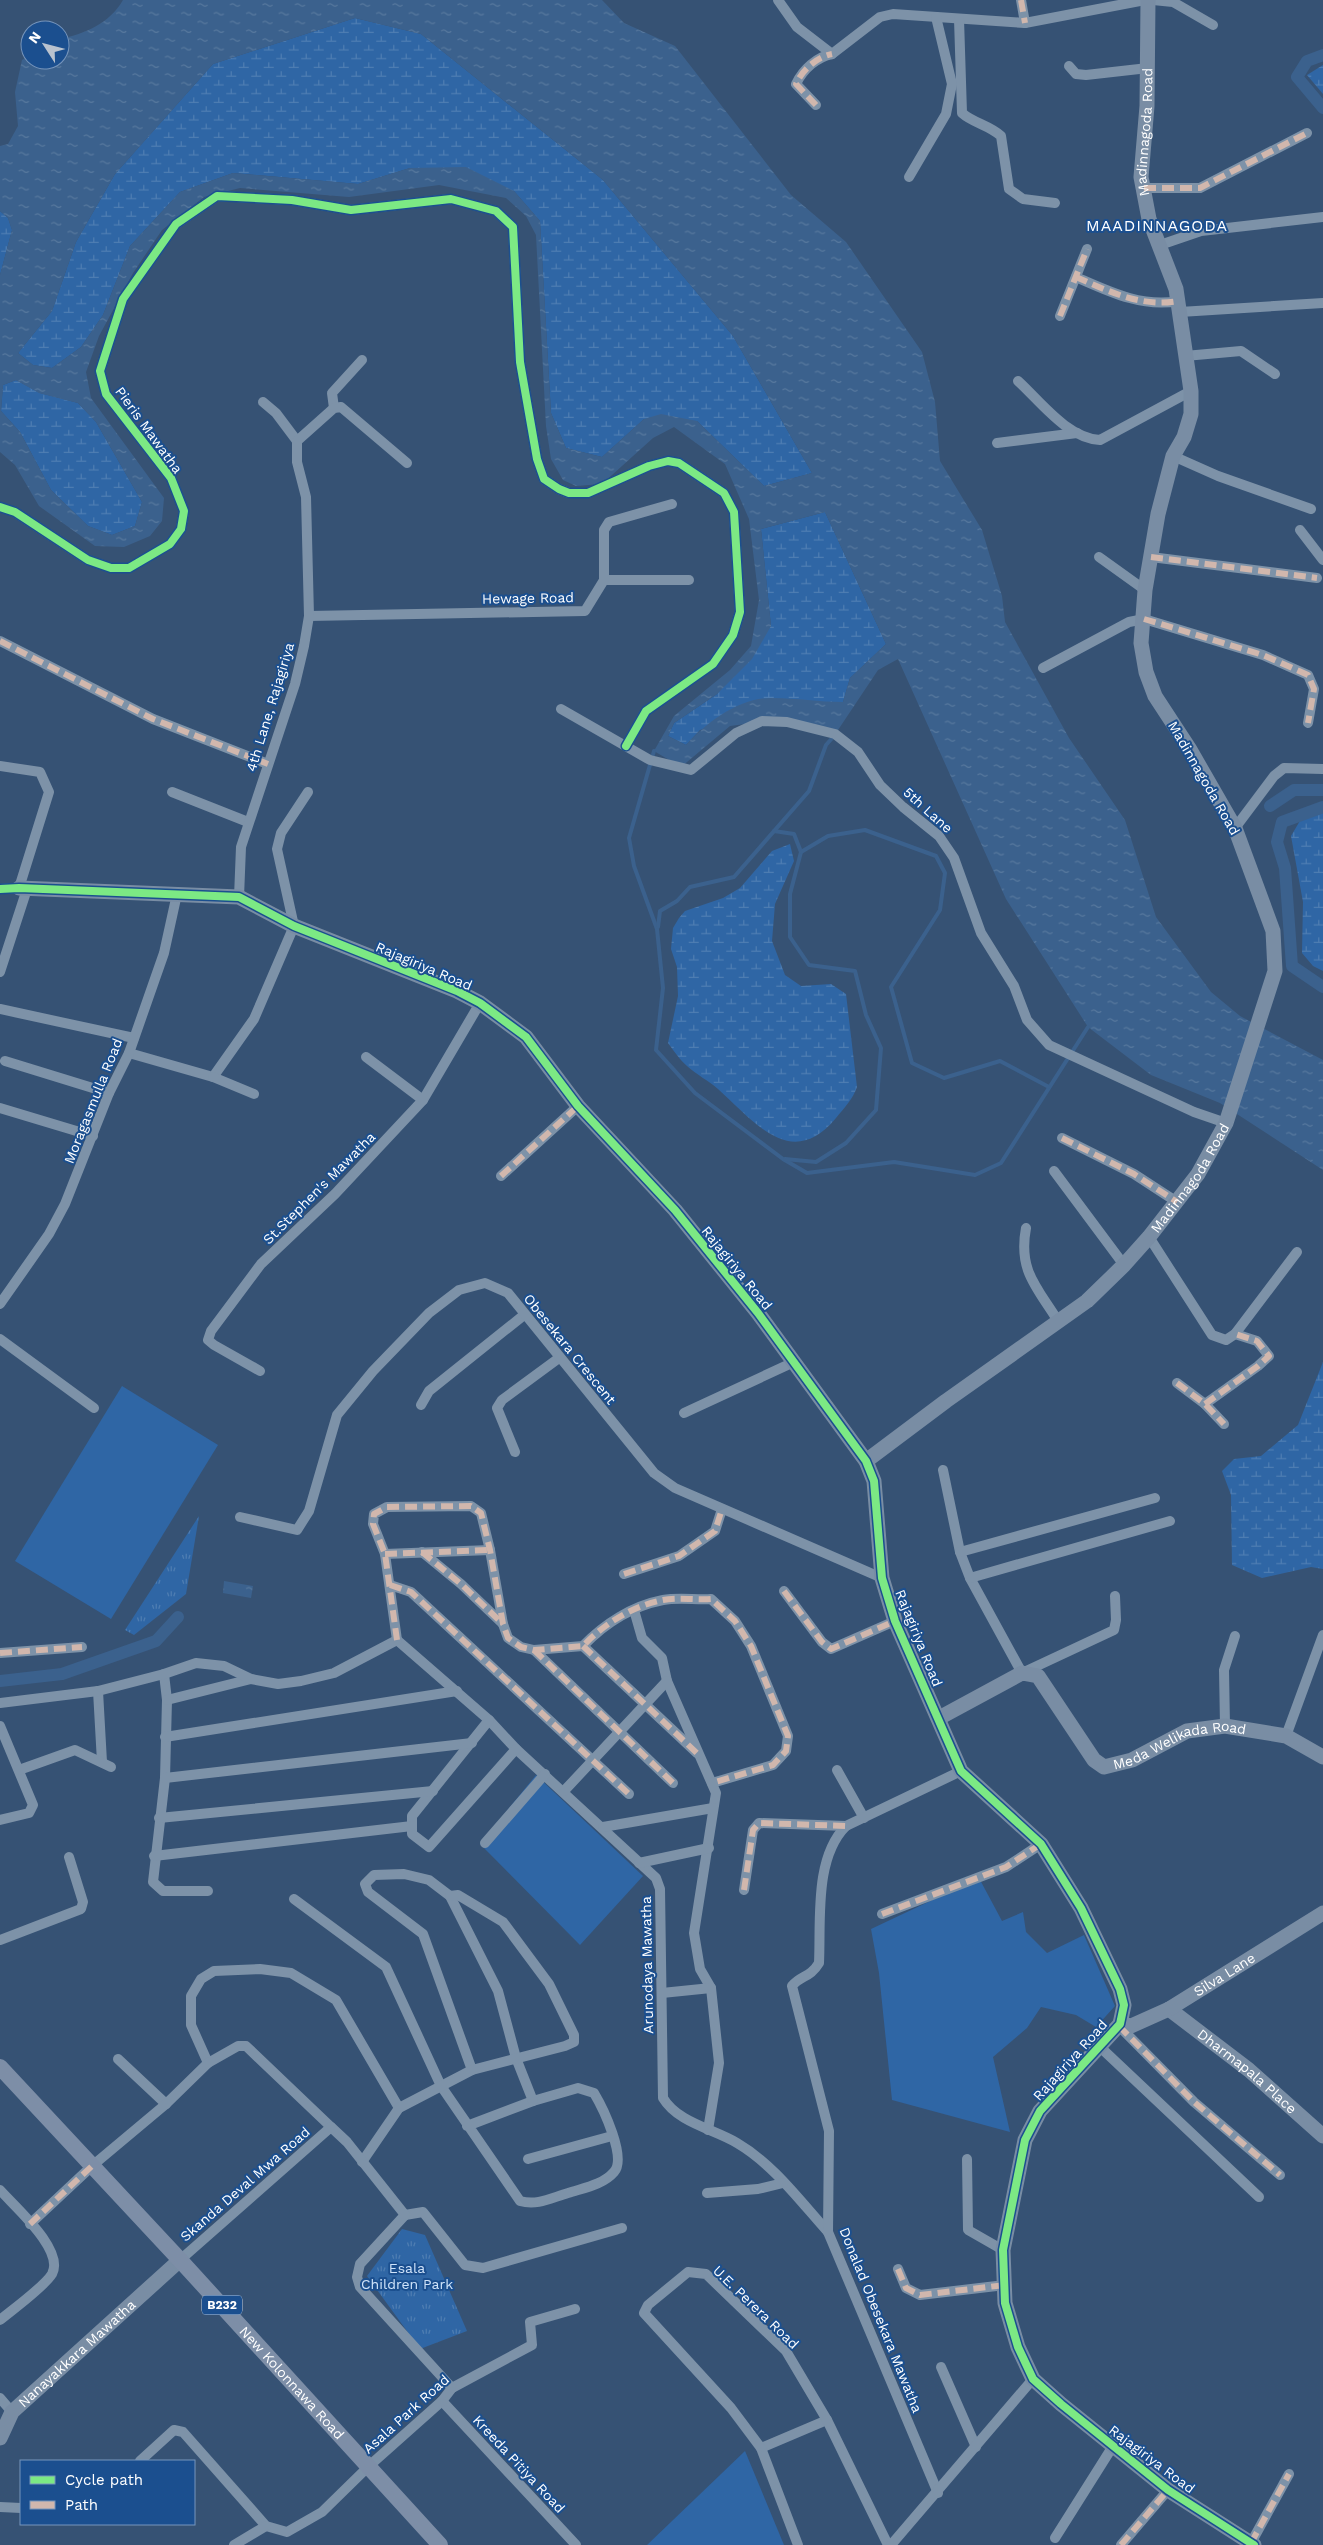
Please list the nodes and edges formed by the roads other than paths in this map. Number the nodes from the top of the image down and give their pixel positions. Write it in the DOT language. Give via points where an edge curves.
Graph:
graph roads {
  1 [pos="778,0"];
  2 [pos="1021,0"];
  3 [pos="1147,0"];
  4 [pos="1153,0"];
  5 [pos="936,17"];
  6 [pos="959,19"];
  7 [pos="1025,23"];
  8 [pos="1213,24"];
  9 [pos="832,54"];
  10 [pos="1069,66"];
  11 [pos="1148,68"];
  12 [pos="816,105"];
  13 [pos="1307,132"];
  14 [pos="909,177"];
  15 [pos="1144,188"];
  16 [pos="1055,203"];
  17 [pos="1323,217"];
  18 [pos="1160,245"];
  19 [pos="1087,249"];
  20 [pos="1076,277"];
  21 [pos="1323,304"];
  22 [pos="1179,307"];
  23 [pos="1060,316"];
  24 [pos="1185,356"];
  25 [pos="362,360"];
  26 [pos="1275,374"];
  27 [pos="1018,381"];
  28 [pos="1191,392"];
  29 [pos="263,402"];
  30 [pos="334,408"];
  31 [pos="1077,433"];
  32 [pos="297,441"];
  33 [pos="997,442"];
  34 [pos="1173,456"];
  35 [pos="407,463"];
  36 [pos="672,504"];
  37 [pos="0,507"];
  38 [pos="1311,510"];
  39 [pos="1300,530"];
  40 [pos="1099,557"];
  41 [pos="1150,557"];
  42 [pos="1323,560"];
  43 [pos="1317,578"];
  44 [pos="604,580"];
  45 [pos="689,580"];
  46 [pos="1145,590"];
  47 [pos="309,616"];
  48 [pos="1144,619"];
  49 [pos="0,641"];
  50 [pos="1043,668"];
  51 [pos="561,709"];
  52 [pos="1308,724"];
  53 [pos="626,746"];
  54 [pos="268,764"];
  55 [pos="0,766"];
  56 [pos="1323,769"];
  57 [pos="172,792"];
  58 [pos="308,792"];
  59 [pos="248,822"];
  60 [pos="1235,828"];
  61 [pos="23,889"];
  62 [pos="0,890"];
  63 [pos="177,894"];
  64 [pos="239,897"];
  65 [pos="294,926"];
  66 [pos="0,972"];
  67 [pos="480,1003"];
  68 [pos="0,1009"];
  69 [pos="134,1038"];
  70 [pos="129,1053"];
  71 [pos="366,1057"];
  72 [pos="5,1061"];
  73 [pos="213,1077"];
  74 [pos="109,1093"];
  75 [pos="254,1094"];
  76 [pos="423,1100"];
  77 [pos="578,1106"];
  78 [pos="0,1108"];
  79 [pos="1227,1118"];
  80 [pos="93,1136"];
  81 [pos="1062,1138"];
  82 [pos="1054,1171"];
  83 [pos="501,1176"];
  84 [pos="1177,1202"];
  85 [pos="1026,1228"];
  86 [pos="1149,1237"];
  87 [pos="1297,1252"];
  88 [pos="1124,1265"];
  89 [pos="0,1304"];
  90 [pos="524,1315"];
  91 [pos="1058,1321"];
  92 [pos="1235,1334"];
  93 [pos="0,1339"];
  94 [pos="559,1358"];
  95 [pos="794,1362"];
  96 [pos="260,1371"];
  97 [pos="1177,1383"];
  98 [pos="1205,1404"];
  99 [pos="421,1405"];
  100 [pos="94,1408"];
  101 [pos="684,1413"];
  102 [pos="1224,1424"];
  103 [pos="515,1452"];
  104 [pos="866,1461"];
  105 [pos="943,1470"];
  106 [pos="1155,1498"];
  107 [pos="722,1509"];
  108 [pos="240,1517"];
  109 [pos="1170,1521"];
  110 [pos="490,1550"];
  111 [pos="422,1552"];
  112 [pos="960,1552"];
  113 [pos="385,1554"];
  114 [pos="624,1574"];
  115 [pos="882,1578"];
  116 [pos="970,1578"];
  117 [pos="390,1585"];
  118 [pos="784,1591"];
  119 [pos="1115,1596"];
  120 [pos="634,1610"];
  121 [pos="895,1621"];
  122 [pos="503,1624"];
  123 [pos="1323,1635"];
  124 [pos="1235,1636"];
  125 [pos="398,1640"];
  126 [pos="583,1646"];
  127 [pos="82,1647"];
  128 [pos="534,1650"];
  129 [pos="0,1653"];
  130 [pos="1022,1673"];
  131 [pos="164,1674"];
  132 [pos="251,1679"];
  133 [pos="667,1681"];
  134 [pos="98,1691"];
  135 [pos="457,1691"];
  136 [pos="167,1700"];
  137 [pos="0,1703"];
  138 [pos="646,1704"];
  139 [pos="939,1718"];
  140 [pos="489,1720"];
  141 [pos="0,1726"];
  142 [pos="1225,1726"];
  143 [pos="620,1731"];
  144 [pos="1286,1736"];
  145 [pos="165,1737"];
  146 [pos="472,1743"];
  147 [pos="516,1749"];
  148 [pos="700,1756"];
  149 [pos="1323,1757"];
  150 [pos="593,1759"];
  151 [pos="20,1770"];
  152 [pos="837,1770"];
  153 [pos="961,1771"];
  154 [pos="545,1774"];
  155 [pos="165,1778"];
  156 [pos="672,1783"];
  157 [pos="712,1783"];
  158 [pos="433,1791"];
  159 [pos="564,1791"];
  160 [pos="630,1794"];
  161 [pos="713,1808"];
  162 [pos="159,1818"];
  163 [pos="864,1818"];
  164 [pos="0,1820"];
  165 [pos="412,1826"];
  166 [pos="846,1826"];
  167 [pos="603,1827"];
  168 [pos="485,1843"];
  169 [pos="1041,1844"];
  170 [pos="709,1848"];
  171 [pos="154,1856"];
  172 [pos="69,1857"];
  173 [pos="639,1862"];
  174 [pos="744,1890"];
  175 [pos="208,1891"];
  176 [pos="450,1896"];
  177 [pos="294,1899"];
  178 [pos="1323,1913"];
  179 [pos="882,1914"];
  180 [pos="0,1940"];
  181 [pos="711,1988"];
  182 [pos="662,1993"];
  183 [pos="1169,2009"];
  184 [pos="1119,2025"];
  185 [pos="1099,2046"];
  186 [pos="516,2058"];
  187 [pos="118,2060"];
  188 [pos="208,2063"];
  189 [pos="0,2067"];
  190 [pos="472,2070"];
  191 [pos="441,2086"];
  192 [pos="533,2101"];
  193 [pos="166,2104"];
  194 [pos="399,2108"];
  195 [pos="467,2126"];
  196 [pos="331,2127"];
  197 [pos="708,2130"];
  198 [pos="612,2136"];
  199 [pos="1323,2136"];
  200 [pos="528,2159"];
  201 [pos="967,2159"];
  202 [pos="362,2162"];
  203 [pos="92,2166"];
  204 [pos="1280,2175"];
  205 [pos="783,2183"];
  206 [pos="0,2190"];
  207 [pos="707,2194"];
  208 [pos="1259,2197"];
  209 [pos="406,2215"];
  210 [pos="30,2224"];
  211 [pos="622,2228"];
  212 [pos="828,2232"];
  213 [pos="1003,2250"];
  214 [pos="180,2260"];
  215 [pos="898,2269"];
  216 [pos="1005,2285"];
  217 [pos="575,2308"];
  218 [pos="0,2320"];
  219 [pos="941,2367"];
  220 [pos="1033,2379"];
  221 [pos="452,2388"];
  222 [pos="0,2398"];
  223 [pos="442,2401"];
  224 [pos="12,2412"];
  225 [pos="827,2420"];
  226 [pos="0,2438"];
  227 [pos="1114,2446"];
  228 [pos="976,2447"];
  229 [pos="761,2448"];
  230 [pos="141,2460"];
  231 [pos="368,2466"];
  232 [pos="1289,2474"];
  233 [pos="1168,2490"];
  234 [pos="938,2493"];
  235 [pos="0,2507"];
  236 [pos="20,2508"];
  237 [pos="266,2526"];
  238 [pos="1055,2538"];
  239 [pos="1252,2544"];
  240 [pos="234,2545"];
  241 [pos="440,2545"];
  242 [pos="576,2545"];
  243 [pos="798,2545"];
  244 [pos="890,2545"];
  245 [pos="1121,2545"];
  1 -- 9 [label="street" via="797,27"];
  2 -- 7 [label="street"];
  3 -- 7 [label="street"];
  3 -- 11 [label="street, Madinnagoda Road"];
  4 -- 8 [label="street" via="1173,2"];
  5 -- 6 [label="street"];
  5 -- 9 [label="street" via="893,14 880,17"];
  5 -- 14 [label="street" via="952,84 946,114"];
  6 -- 7 [label="street"];
  6 -- 16 [label="street" via="962,113 1000,136 1009,189 1023,199"];
  9 -- 12 [label="street" via="821,56 800,74 796,84"];
  10 -- 11 [label="street" via="1076,74 1086,75"];
  11 -- 15 [label="street, Madinnagoda Road" via="1141,177"];
  13 -- 15 [label="street" via="1200,188"];
  15 -- 18 [label="street, Madinnagoda Road" via="1149,219"];
  17 -- 18 [label="street" via="1201,231"];
  18 -- 22 [label="street, Madinnagoda Road" via="1174,280"];
  19 -- 20 [label="street"];
  20 -- 22 [label="street" via="1121,296"];
  20 -- 23 [label="street"];
  21 -- 22 [label="street"];
  22 -- 24 [label="street, Madinnagoda Road"];
  24 -- 26 [label="street" via="1241,351"];
  24 -- 28 [label="street, Madinnagoda Road"];
  25 -- 30 [label="street" via="332,393"];
  27 -- 31 [label="street"];
  28 -- 31 [label="street" via="1100,440"];
  28 -- 34 [label="street, Madinnagoda Road" via="1186,429"];
  29 -- 32 [label="street" via="276,413"];
  30 -- 32 [label="street"];
  30 -- 35 [label="street" via="341,407"];
  31 -- 33 [label="street"];
  32 -- 47 [label="street, 4th Lane, Rajagiriya" via="297,462 306,496"];
  34 -- 38 [label="street"];
  34 -- 41 [label="street, Madinnagoda Road"];
  36 -- 44 [label="street" via="608,522 604,530"];
  37 -- 53 [label="street, Pieris Mawatha" via="15,512 88,560 111,568 128,568 170,544 182,529 184,511 171,478 106,394 100,372 123,298 176,224 217,196 292,200 351,210 451,198 485,207 513,226 520,362 537,459 544,479 559,490 588,493 668,461 679,463 724,493 734,512 740,612 733,635 713,664 646,711"];
  39 -- 42 [label="street"];
  40 -- 46 [label="street"];
  41 -- 43 [label="street"];
  41 -- 46 [label="street, Madinnagoda Road"];
  44 -- 45 [label="street"];
  44 -- 47 [label="street, Hewage Road" via="585,611"];
  46 -- 48 [label="street, Madinnagoda Road"];
  47 -- 54 [label="street, 4th Lane, Rajagiriya" via="294,684"];
  48 -- 50 [label="street" via="1129,622"];
  48 -- 52 [label="street" via="1264,655 1308,676 1314,689"];
  48 -- 60 [label="street, Madinnagoda Road" via="1141,643 1146,672 1155,696"];
  49 -- 54 [label="street" via="154,719"];
  51 -- 53 [label="street, 5th Lane"];
  53 -- 79 [label="street, 5th Lane" via="650,760 691,770 736,732 762,721 787,722 835,734 858,752 880,785 939,836 954,858 981,933 1014,986 1027,1020 1049,1045 1194,1112"];
  54 -- 59 [label="street, 4th Lane, Rajagiriya"];
  55 -- 61 [label="street" via="40,772 49,792"];
  56 -- 60 [label="street" via="1284,768 1274,776"];
  57 -- 59 [label="street"];
  58 -- 65 [label="street" via="282,834 277,849"];
  59 -- 64 [label="street, 4th Lane, Rajagiriya" via="241,847"];
  60 -- 79 [label="street, Madinnagoda Road" via="1273,931 1275,971"];
  61 -- 62 [label="street"];
  61 -- 63 [label="street, Rajagiriya Road"];
  61 -- 66 [label="street"];
  63 -- 64 [label="street, Rajagiriya Road"];
  63 -- 69 [label="street, Moragasmulla Road" via="164,954"];
  64 -- 65 [label="street, Rajagiriya Road"];
  65 -- 67 [label="street, Rajagiriya Road"];
  65 -- 73 [label="street" via="254,1019"];
  67 -- 76 [label="street, St.Stephen's Mawatha"];
  67 -- 77 [label="street, Rajagiriya Road" via="526,1037"];
  68 -- 69 [label="street"];
  69 -- 70 [label="street, Moragasmulla Road"];
  70 -- 73 [label="street"];
  70 -- 74 [label="street, Moragasmulla Road"];
  71 -- 76 [label="street"];
  72 -- 74 [label="street"];
  73 -- 75 [label="street"];
  74 -- 80 [label="street, Moragasmulla Road"];
  76 -- 96 [label="street, St.Stephen's Mawatha" via="335,1194 261,1264 211,1331 208,1340 214,1345"];
  77 -- 83 [label="street"];
  77 -- 95 [label="street, Rajagiriya Road" via="675,1210"];
  78 -- 80 [label="street"];
  79 -- 84 [label="street, Madinnagoda Road" via="1198,1174"];
  80 -- 89 [label="street, Moragasmulla Road" via="61,1211"];
  81 -- 84 [label="street" via="1134,1174"];
  82 -- 88 [label="street"];
  84 -- 86 [label="street, Madinnagoda Road"];
  85 -- 91 [label="street" via="1023,1246 1026,1270"];
  86 -- 88 [label="street, Madinnagoda Road"];
  86 -- 92 [label="street" via="1212,1335 1226,1340"];
  87 -- 92 [label="street"];
  88 -- 91 [label="street, Madinnagoda Road" via="1087,1301"];
  90 -- 94 [label="street, Obesekara Crescent"];
  90 -- 99 [label="street" via="429,1391"];
  90 -- 108 [label="street, Obesekara Crescent" via="508,1293 485,1283 459,1290 429,1313 373,1371 337,1415 308,1511 297,1530"];
  91 -- 104 [label="street, Madinnagoda Road"];
  92 -- 98 [label="street" via="1257,1341 1269,1356"];
  93 -- 100 [label="street"];
  94 -- 103 [label="street" via="502,1400 497,1408"];
  94 -- 107 [label="street, Obesekara Crescent" via="654,1473 675,1488"];
  95 -- 101 [label="street"];
  95 -- 104 [label="street, Rajagiriya Road"];
  97 -- 98 [label="street"];
  98 -- 102 [label="street"];
  104 -- 115 [label="street, Rajagiriya Road" via="874,1481"];
  105 -- 112 [label="street"];
  106 -- 112 [label="street"];
  107 -- 114 [label="street" via="715,1531 679,1556"];
  107 -- 115 [label="street, Obesekara Crescent"];
  109 -- 116 [label="street"];
  110 -- 111 [label="street"];
  110 -- 113 [label="street" via="481,1513 471,1506 387,1507 374,1514 373,1524"];
  110 -- 122 [label="street"];
  111 -- 113 [label="street"];
  111 -- 122 [label="street"];
  112 -- 116 [label="street"];
  113 -- 117 [label="street"];
  115 -- 121 [label="street, Rajagiriya Road"];
  116 -- 130 [label="street"];
  117 -- 125 [label="street"];
  117 -- 150 [label="street" via="411,1592"];
  118 -- 121 [label="street" via="822,1642 831,1649"];
  119 -- 130 [label="street" via="1114,1630"];
  120 -- 126 [label="street" via="600,1628"];
  120 -- 133 [label="street" via="642,1638 662,1658"];
  120 -- 157 [label="street" via="664,1600 710,1599 736,1621 752,1646 788,1736 786,1751 774,1765"];
  121 -- 139 [label="street, Rajagiriya Road"];
  122 -- 128 [label="street" via="508,1638 520,1647"];
  123 -- 144 [label="street"];
  124 -- 142 [label="street" via="1224,1670"];
  125 -- 132 [label="street" via="334,1673 278,1684"];
  125 -- 135 [label="street, Arunodaya Mawatha"];
  126 -- 128 [label="street"];
  126 -- 138 [label="street"];
  127 -- 129 [label="street"];
  128 -- 143 [label="street"];
  130 -- 139 [label="street"];
  130 -- 142 [label="street, Meda Welikada Road" via="1038,1676 1094,1760 1104,1766 1132,1760 1187,1731"];
  131 -- 132 [label="street" via="196,1663 224,1666"];
  131 -- 134 [label="street"];
  131 -- 136 [label="street"];
  132 -- 136 [label="street"];
  133 -- 138 [label="street"];
  133 -- 148 [label="street"];
  134 -- 137 [label="street"];
  134 -- 151 [label="street" via="106,1764 75,1750"];
  135 -- 140 [label="street, Arunodaya Mawatha"];
  135 -- 145 [label="street"];
  136 -- 145 [label="street"];
  138 -- 143 [label="street"];
  138 -- 148 [label="street"];
  139 -- 153 [label="street, Rajagiriya Road"];
  140 -- 146 [label="street"];
  140 -- 147 [label="street, Arunodaya Mawatha"];
  141 -- 151 [label="street"];
  142 -- 144 [label="street, Meda Welikada Road"];
  143 -- 150 [label="street"];
  143 -- 156 [label="street"];
  144 -- 149 [label="street, Meda Welikada Road"];
  145 -- 155 [label="street"];
  146 -- 155 [label="street"];
  146 -- 158 [label="street"];
  147 -- 154 [label="street, Arunodaya Mawatha"];
  147 -- 165 [label="street" via="429,1847 412,1834"];
  148 -- 157 [label="street"];
  150 -- 159 [label="street"];
  150 -- 160 [label="street"];
  151 -- 164 [label="street" via="33,1805 29,1813"];
  152 -- 163 [label="street"];
  153 -- 163 [label="street"];
  153 -- 169 [label="street, Rajagiriya Road"];
  154 -- 159 [label="street, Arunodaya Mawatha"];
  154 -- 168 [label="street"];
  155 -- 162 [label="street"];
  157 -- 161 [label="street" via="716,1793"];
  158 -- 162 [label="street"];
  158 -- 165 [label="street" via="412,1816"];
  159 -- 167 [label="street, Arunodaya Mawatha"];
  161 -- 167 [label="street"];
  161 -- 170 [label="street"];
  162 -- 171 [label="street"];
  163 -- 166 [label="street"];
  165 -- 171 [label="street"];
  166 -- 174 [label="street" via="758,1823 753,1830"];
  166 -- 212 [label="street, Donalad Obesekara Mawatha" via="836,1836 824,1866 819,1963 813,1974 792,1986 830,2131"];
  167 -- 173 [label="street, Arunodaya Mawatha"];
  169 -- 179 [label="street" via="1006,1867"];
  169 -- 184 [label="street, Rajagiriya Road" via="1081,1908 1120,1989 1124,2005"];
  170 -- 173 [label="street"];
  170 -- 181 [label="street" via="694,1933 700,1969"];
  171 -- 175 [label="street" via="153,1882 163,1891"];
  172 -- 180 [label="street" via="83,1902 81,1909"];
  173 -- 182 [label="street, Arunodaya Mawatha" via="656,1878 660,1889"];
  176 -- 186 [label="street" via="498,1991"];
  176 -- 186 [label="street" via="458,1895 503,1922 549,1984 574,2035 574,2042 564,2046"];
  176 -- 190 [label="street" via="429,1880 404,1874 374,1875 366,1884 368,1892 423,1934"];
  177 -- 191 [label="street" via="386,1967"];
  178 -- 183 [label="street, Silva Lane"];
  181 -- 182 [label="street"];
  181 -- 197 [label="street" via="719,2063"];
  182 -- 197 [label="street, Arunodaya Mawatha" via="664,2098 669,2107"];
  183 -- 184 [label="street, Silva Lane" via="1131,2026"];
  183 -- 199 [label="street, Dharmapala Place" via="1249,2070"];
  184 -- 185 [label="street, Rajagiriya Road"];
  184 -- 204 [label="street" via="1194,2102"];
  185 -- 208 [label="street, Rajagiriya Road"];
  185 -- 213 [label="street, Rajagiriya Road" via="1040,2111 1025,2140"];
  186 -- 190 [label="street"];
  186 -- 192 [label="street"];
  187 -- 193 [label="street"];
  188 -- 193 [label="street"];
  188 -- 194 [label="street" via="191,2025 191,1996 201,1979 214,1971 260,1969 291,1974 336,2000"];
  188 -- 196 [label="street" via="238,2046 246,2046"];
  189 -- 203 [label="main road, New Kolonnawa Road / B232"];
  190 -- 191 [label="street"];
  191 -- 194 [label="street"];
  191 -- 195 [label="street"];
  192 -- 195 [label="street"];
  192 -- 198 [label="street" via="578,2088 594,2093 603,2108"];
  193 -- 203 [label="street"];
  194 -- 202 [label="street"];
  195 -- 198 [label="street" via="520,2201 532,2204 602,2181 615,2171 619,2156"];
  196 -- 202 [label="street, Skanda Deval Mwa Road"];
  196 -- 214 [label="street, Skanda Deval Mwa Road"];
  197 -- 205 [label="street, Arunodaya Mawatha" via="737,2143 765,2164"];
  198 -- 200 [label="street"];
  201 -- 213 [label="street" via="968,2230"];
  202 -- 209 [label="street, Skanda Deval Mwa Road"];
  203 -- 210 [label="street"];
  203 -- 214 [label="main road, New Kolonnawa Road / B232"];
  205 -- 207 [label="street"];
  205 -- 212 [label="street, Arunodaya Mawatha"];
  206 -- 210 [label="street"];
  209 -- 211 [label="street" via="423,2212 465,2265 483,2268"];
  209 -- 221 [label="street" via="360,2264 357,2277 360,2287"];
  210 -- 218 [label="street" via="50,2246 55,2260 52,2274"];
  212 -- 234 [label="street, Donalad Obesekara Mawatha"];
  213 -- 216 [label="street, Rajagiriya Road"];
  214 -- 224 [label="street, Nanayakkara Mawatha"];
  214 -- 231 [label="main road, New Kolonnawa Road / B232"];
  215 -- 216 [label="street" via="906,2288 920,2295"];
  216 -- 220 [label="street, Rajagiriya Road" via="1005,2303 1018,2347"];
  217 -- 221 [label="street, Asala Park Road" via="530,2322 532,2345"];
  219 -- 228 [label="street"];
  220 -- 227 [label="street, Rajagiriya Road"];
  220 -- 228 [label="street"];
  221 -- 223 [label="street, Asala Park Road"];
  222 -- 224 [label="street"];
  223 -- 231 [label="street, Asala Park Road"];
  223 -- 242 [label="street, Kreeda Pitiya Road"];
  224 -- 226 [label="street, Nanayakkara Mawatha"];
  225 -- 229 [label="street"];
  225 -- 229 [label="street, U.E. Perera Road" via="786,2351 706,2274 688,2272 648,2305 644,2313 731,2408"];
  225 -- 244 [label="street, U.E. Perera Road"];
  227 -- 233 [label="street, Rajagiriya Road"];
  227 -- 238 [label="street"];
  228 -- 234 [label="street"];
  229 -- 243 [label="street, U.E. Perera Road"];
  230 -- 237 [label="street" via="174,2430 183,2432"];
  231 -- 237 [label="street, Asala Park Road" via="322,2512 287,2532"];
  231 -- 241 [label="main road, New Kolonnawa Road / B232"];
  232 -- 239 [label="street"];
  233 -- 239 [label="street, Rajagiriya Road"];
  233 -- 245 [label="street"];
  234 -- 244 [label="street"];
  235 -- 236 [label="street"];
  237 -- 240 [label="street"];
}
